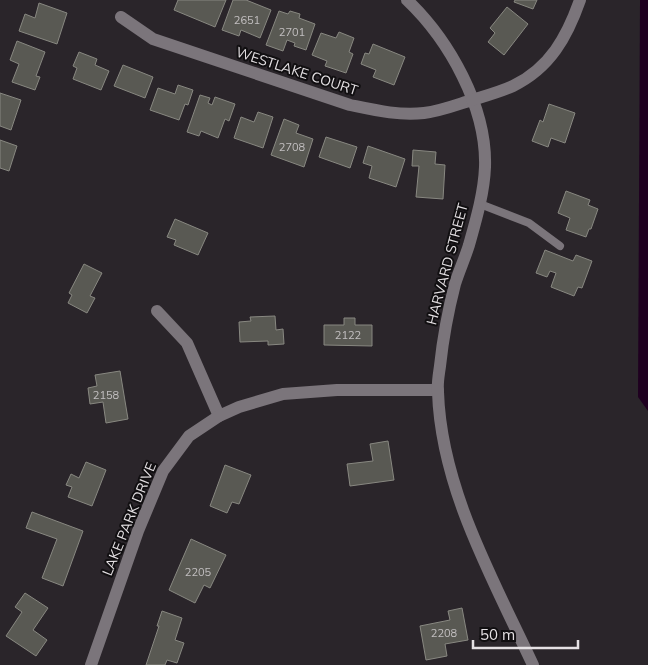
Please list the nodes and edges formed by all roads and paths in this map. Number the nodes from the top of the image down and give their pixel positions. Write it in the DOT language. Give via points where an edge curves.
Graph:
graph roads {
  1 [pos="407,0"];
  2 [pos="580,0"];
  3 [pos="121,17"];
  4 [pos="472,100"];
  5 [pos="480,204"];
  6 [pos="560,246"];
  7 [pos="157,311"];
  8 [pos="438,390"];
  9 [pos="219,416"];
  10 [pos="90,665"];
  11 [pos="533,665"];
  1 -- 4 [label="street, HARVARD STREET" via="444,43"];
  2 -- 4 [label="street" via="570,28 538,70 513,86"];
  3 -- 4 [label="street, WESTLAKE COURT" via="153,39 350,105 384,112 422,113"];
  4 -- 5 [label="street, HARVARD STREET" via="482,131 485,166"];
  5 -- 6 [label="lane" via="529,223"];
  5 -- 8 [label="street, HARVARD STREET" via="443,337"];
  7 -- 9 [label="street" via="187,343"];
  8 -- 9 [label="street, LAKE PARK DRIVE" via="337,390 283,394"];
  8 -- 11 [label="street, HARVARD STREET" via="448,464 462,512"];
  9 -- 10 [label="street, LAKE PARK DRIVE" via="189,436 163,472 138,531"];
}
